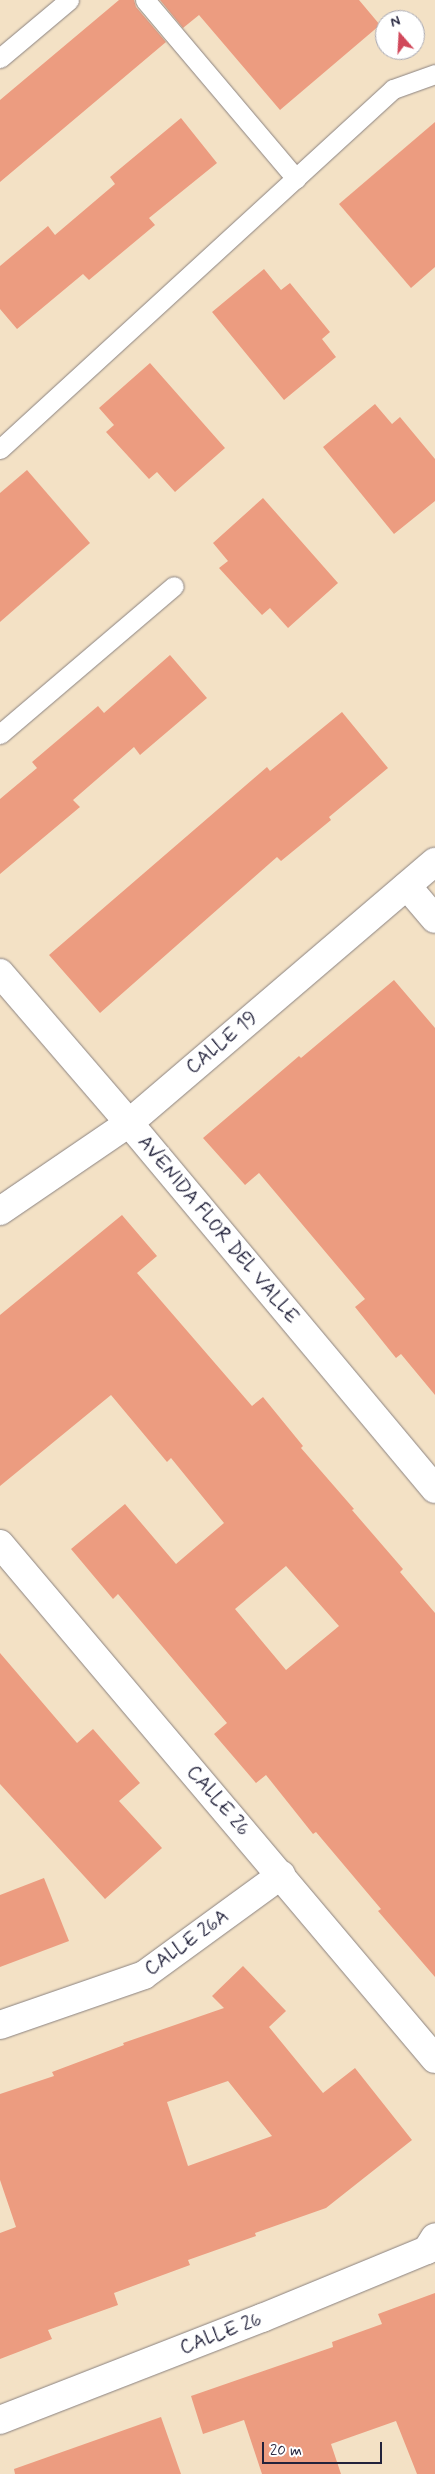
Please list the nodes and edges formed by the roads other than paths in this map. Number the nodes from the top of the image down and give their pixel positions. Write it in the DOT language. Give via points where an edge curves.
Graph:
graph roads {
  1 [pos="70,0"];
  2 [pos="145,0"];
  3 [pos="0,58"];
  4 [pos="435,74"];
  5 [pos="296,179"];
  6 [pos="0,450"];
  7 [pos="174,586"];
  8 [pos="0,734"];
  9 [pos="435,862"];
  10 [pos="407,886"];
  11 [pos="435,919"];
  12 [pos="0,973"];
  13 [pos="128,1123"];
  14 [pos="0,1211"];
  15 [pos="435,1489"];
  16 [pos="0,1544"];
  17 [pos="281,1874"];
  18 [pos="0,2025"];
  19 [pos="435,2059"];
  20 [pos="435,2236"];
  21 [pos="0,2420"];
  1 -- 3 [label="lane"];
  2 -- 5 [label="lane"];
  4 -- 5 [label="lane" via="393,89"];
  5 -- 6 [label="lane"];
  7 -- 8 [label="lane"];
  9 -- 10 [label="street, CALLE 19"];
  10 -- 11 [label="street"];
  10 -- 13 [label="street, CALLE 19"];
  12 -- 13 [label="street, AVENIDA FLOR DEL VALLE"];
  13 -- 14 [label="street, CALLE 19"];
  13 -- 15 [label="street, AVENIDA FLOR DEL VALLE"];
  16 -- 17 [label="street, CALLE 26"];
  17 -- 18 [label="street, CALLE 26A" via="144,1975"];
  17 -- 19 [label="street, CALLE 26"];
  20 -- 21 [label="street, CALLE 26" via="427,2250 418,2254"];
}
